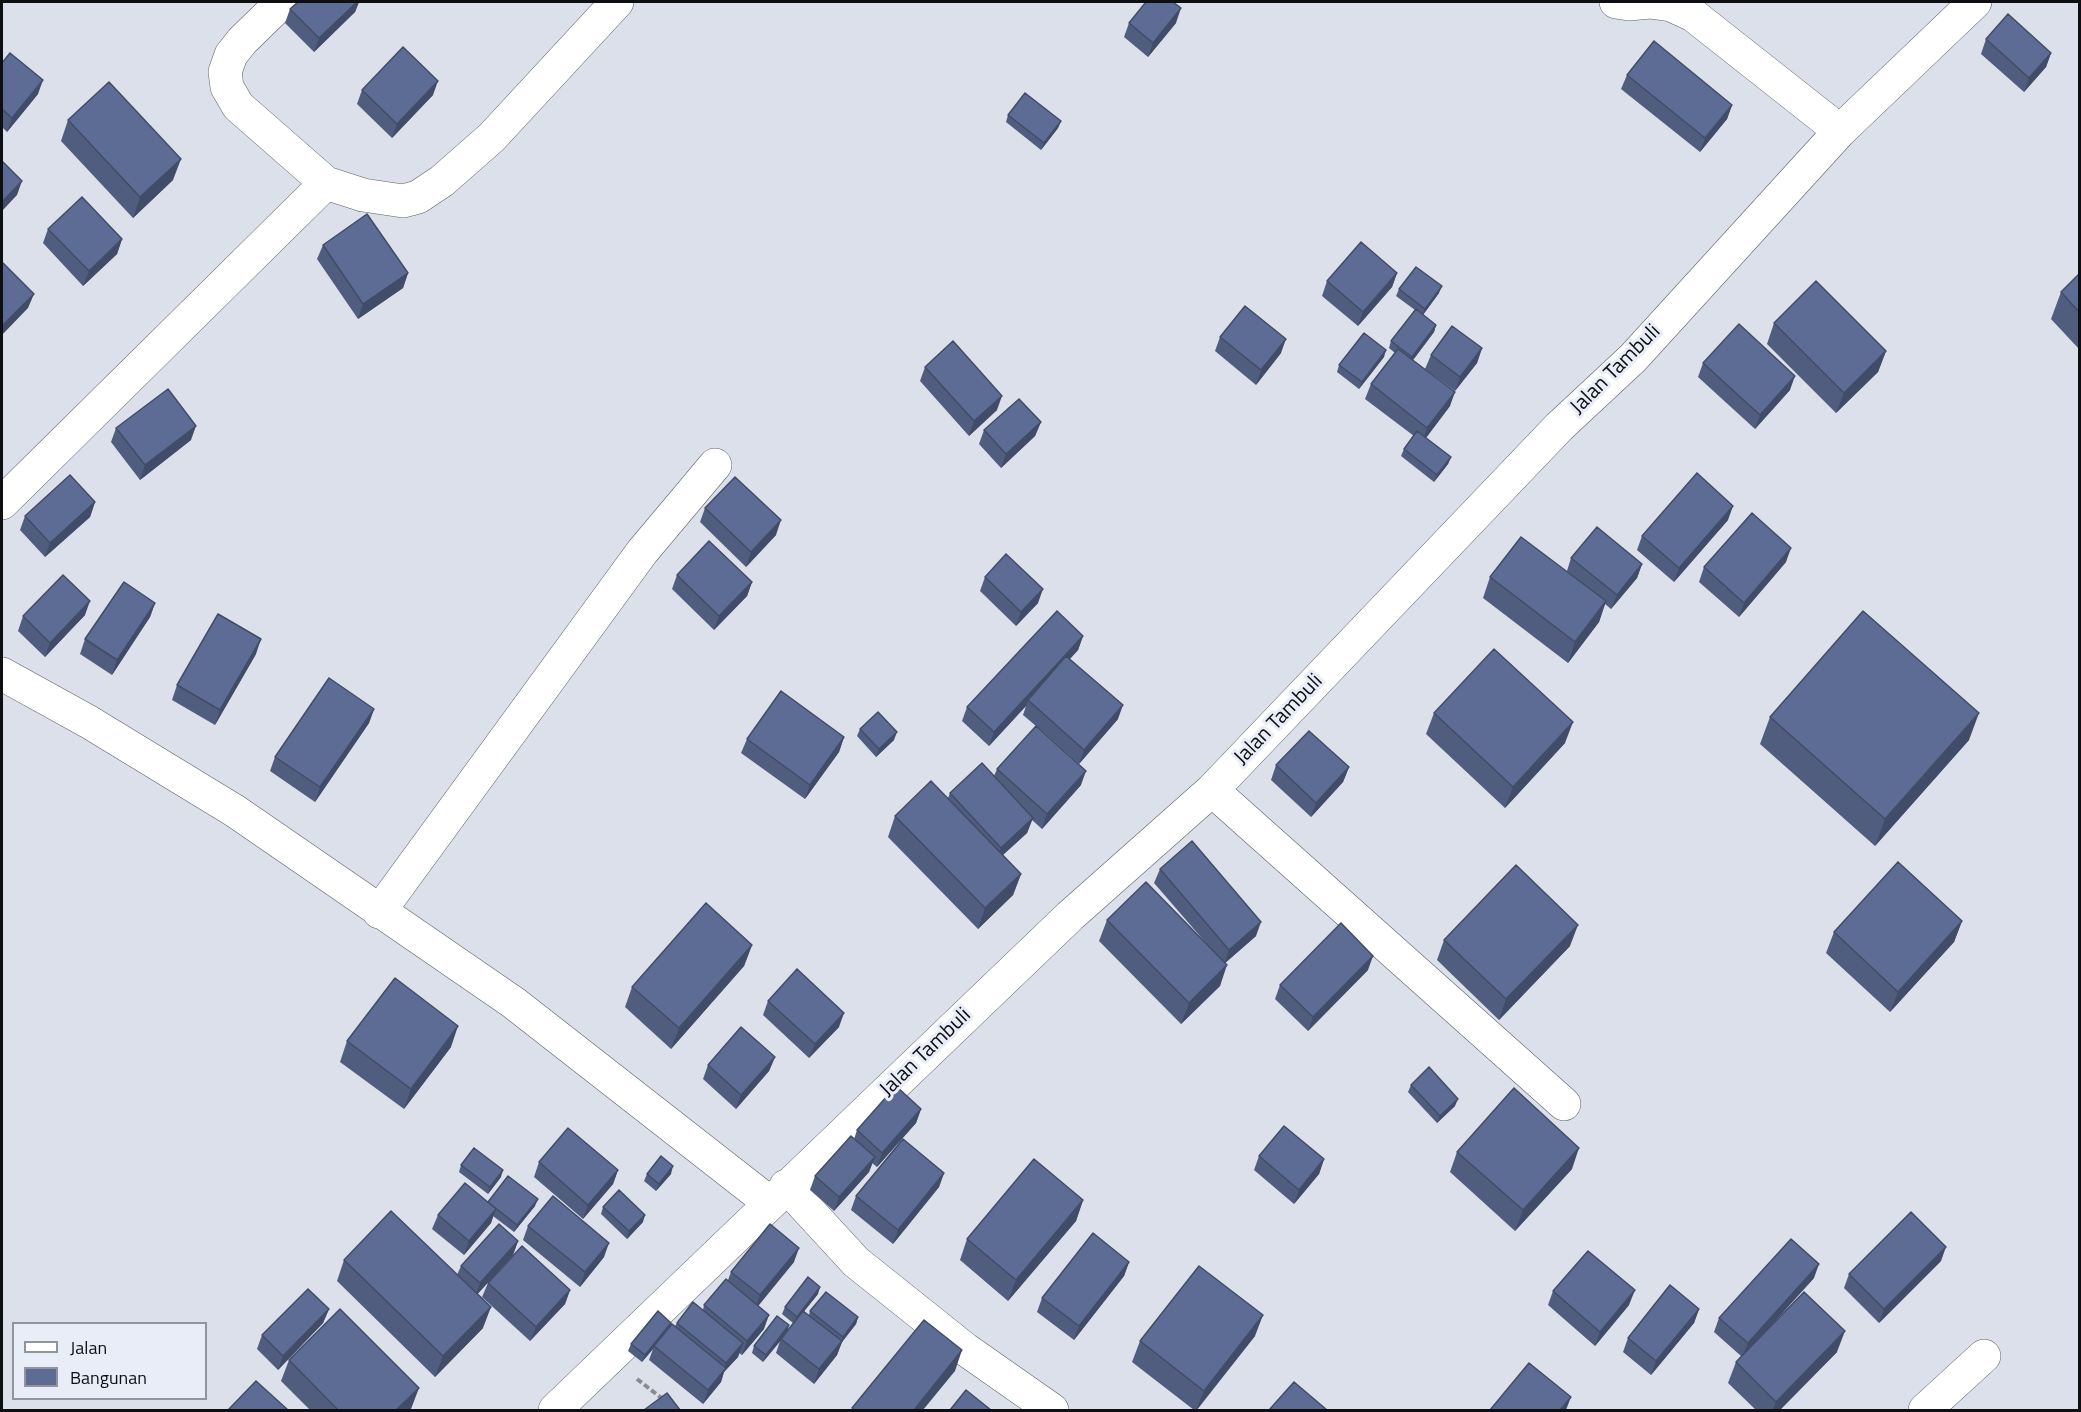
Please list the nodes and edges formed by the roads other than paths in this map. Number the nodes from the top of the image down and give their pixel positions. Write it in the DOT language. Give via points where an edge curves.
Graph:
graph roads {
  1 [pos="282,2"];
  2 [pos="617,2"];
  3 [pos="1616,2"];
  4 [pos="1975,2"];
  5 [pos="1840,131"];
  6 [pos="326,183"];
  7 [pos="715,465"];
  8 [pos="2,503"];
  9 [pos="2,674"];
  10 [pos="1212,790"];
  11 [pos="380,912"];
  12 [pos="1564,1104"];
  13 [pos="778,1194"];
  14 [pos="1984,1356"];
  15 [pos="555,1410"];
  16 [pos="1052,1410"];
  17 [pos="1925,1410"];
  1 -- 6 [label="street" via="231,55 225,72 227,87 238,106"];
  2 -- 6 [label="street" via="492,137 418,197 403,201 363,195"];
  3 -- 5 [label="street" via="1671,5 1693,15"];
  4 -- 5 [label="street, Jalan Tambuli"];
  5 -- 10 [label="street, Jalan Tambuli" via="1633,358 1559,427"];
  6 -- 8 [label="street"];
  7 -- 11 [label="street" via="642,552"];
  9 -- 11 [label="street" via="235,811"];
  10 -- 12 [label="street"];
  10 -- 13 [label="street, Jalan Tambuli" via="1070,916"];
  11 -- 13 [label="street" via="514,1003"];
  13 -- 15 [label="street, Jalan Tambuli"];
  13 -- 16 [label="street" via="965,1349"];
  14 -- 17 [label="street"];
}
